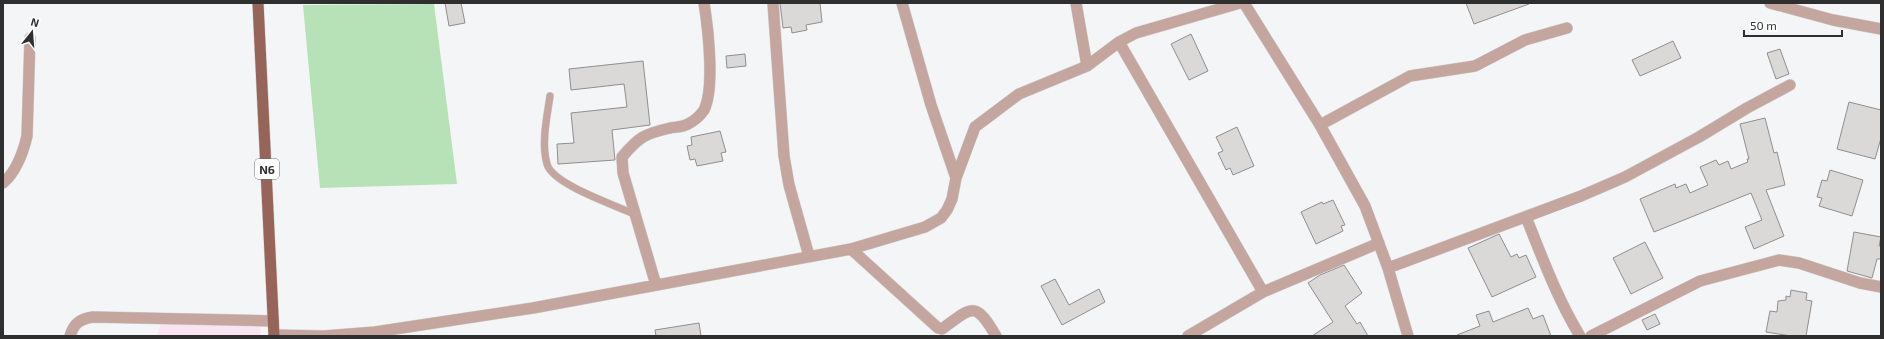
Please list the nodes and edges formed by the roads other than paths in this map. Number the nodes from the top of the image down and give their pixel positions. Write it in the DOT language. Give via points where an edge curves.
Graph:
graph roads {
  1 [pos="258,3"];
  2 [pos="704,3"];
  3 [pos="773,3"];
  4 [pos="902,3"];
  5 [pos="1076,3"];
  6 [pos="1240,3"];
  7 [pos="1244,3"];
  8 [pos="1770,3"];
  9 [pos="1567,28"];
  10 [pos="1881,29"];
  11 [pos="30,38"];
  12 [pos="1120,42"];
  13 [pos="1087,66"];
  14 [pos="1790,85"];
  15 [pos="550,96"];
  16 [pos="1320,125"];
  17 [pos="956,178"];
  18 [pos="3,183"];
  19 [pos="634,214"];
  20 [pos="1526,217"];
  21 [pos="1379,243"];
  22 [pos="851,249"];
  23 [pos="810,256"];
  24 [pos="1388,268"];
  25 [pos="656,285"];
  26 [pos="1881,287"];
  27 [pos="1263,292"];
  28 [pos="273,321"];
  29 [pos="274,335"];
  30 [pos="70,336"];
  31 [pos="324,336"];
  32 [pos="996,336"];
  33 [pos="1188,336"];
  34 [pos="1408,336"];
  35 [pos="1580,336"];
  36 [pos="1591,336"];
  1 -- 28 [label="main road, N6"];
  2 -- 19 [label="street" via="709,45 708,95 704,109 698,118 688,124 646,134 622,157 623,173"];
  3 -- 23 [label="street" via="784,156 789,185"];
  4 -- 17 [label="street" via="931,105"];
  5 -- 13 [label="street"];
  6 -- 12 [label="street" via="1136,33"];
  7 -- 16 [label="street"];
  8 -- 10 [label="street" via="1833,20"];
  9 -- 16 [label="street" via="1525,40 1475,66 1410,76"];
  11 -- 18 [label="street" via="27,136 10,178"];
  12 -- 13 [label="street"];
  12 -- 27 [label="street"];
  13 -- 17 [label="street" via="1026,90 975,127"];
  14 -- 20 [label="street" via="1625,177"];
  15 -- 19 [label="lane" via="545,138 547,165 563,183"];
  16 -- 21 [label="street" via="1365,206"];
  17 -- 22 [label="street" via="952,199 941,218 926,227"];
  19 -- 25 [label="street"];
  20 -- 24 [label="street"];
  20 -- 35 [label="street" via="1549,274"];
  21 -- 24 [label="street"];
  21 -- 27 [label="street"];
  22 -- 23 [label="street"];
  22 -- 32 [label="street" via="938,328 942,329 968,311 978,312 984,315"];
  23 -- 25 [label="street"];
  24 -- 34 [label="street"];
  25 -- 31 [label="street" via="533,308 382,331"];
  26 -- 36 [label="street" via="1860,283 1799,263 1779,260 1700,281"];
  27 -- 33 [label="street"];
  28 -- 29 [label="main road, N6"];
  28 -- 30 [label="street" via="93,317 81,319 73,327"];
  29 -- 31 [label="street"];
}
